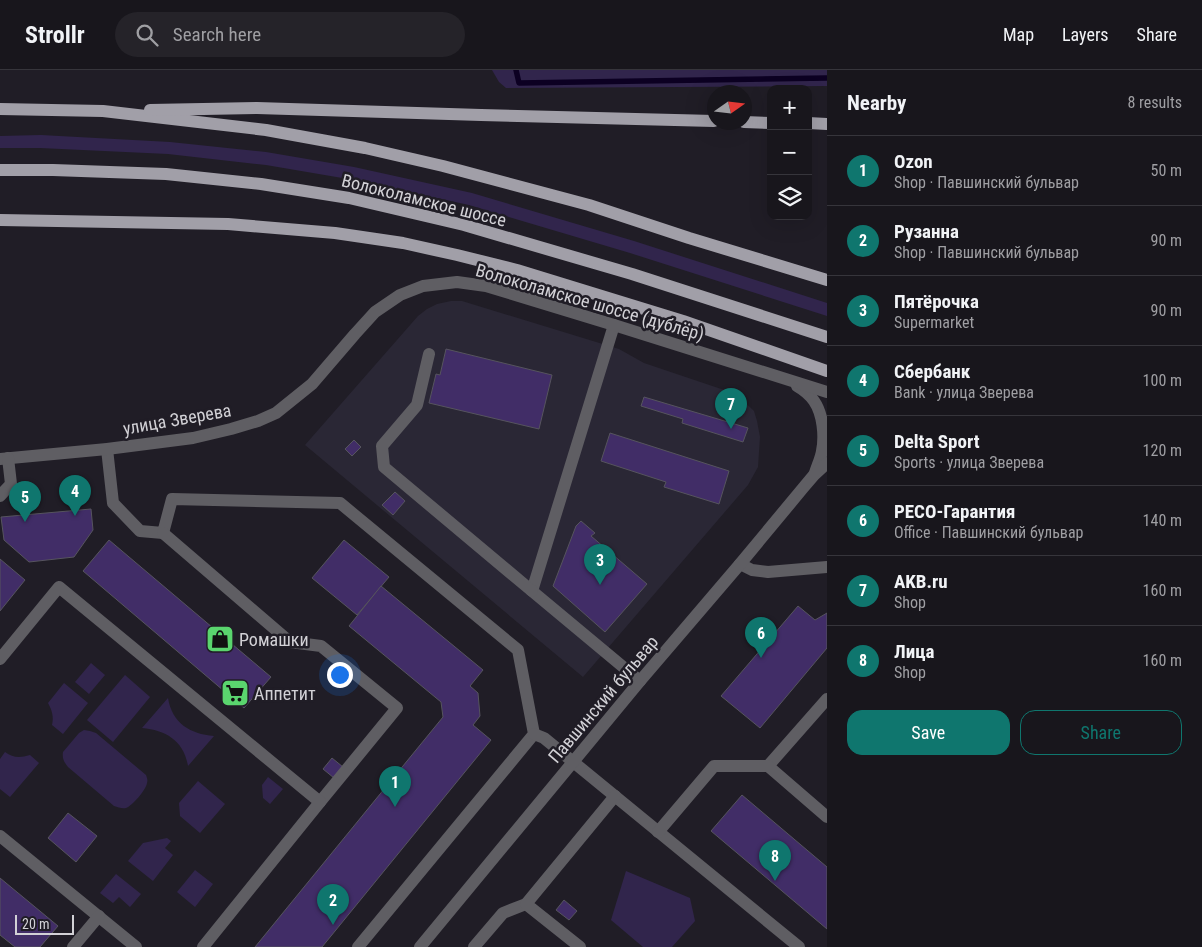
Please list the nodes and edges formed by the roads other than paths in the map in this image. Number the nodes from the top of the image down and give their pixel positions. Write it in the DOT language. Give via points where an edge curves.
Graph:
graph roads {
  1 [pos="0,109"];
  2 [pos="103,111"];
  3 [pos="707,121"];
  4 [pos="752,122"];
  5 [pos="767,122"];
  6 [pos="812,124"];
  7 [pos="827,124"];
  8 [pos="0,170"];
  9 [pos="0,220"];
  10 [pos="827,280"];
  11 [pos="614,324"];
  12 [pos="355,334"];
  13 [pos="827,337"];
  14 [pos="429,354"];
  15 [pos="827,371"];
  16 [pos="789,380"];
  17 [pos="827,392"];
  18 [pos="107,449"];
  19 [pos="4,459"];
  20 [pos="827,463"];
  21 [pos="814,475"];
  22 [pos="0,496"];
  23 [pos="163,533"];
  24 [pos="740,564"];
  25 [pos="827,567"];
  26 [pos="532,591"];
  27 [pos="0,659"];
  28 [pos="640,681"];
  29 [pos="827,699"];
  30 [pos="534,734"];
  31 [pos="574,762"];
  32 [pos="768,766"];
  33 [pos="615,796"];
  34 [pos="320,802"];
  35 [pos="827,817"];
  36 [pos="658,832"];
  37 [pos="0,836"];
  38 [pos="526,904"];
  39 [pos="99,916"];
  40 [pos="792,945"];
  41 [pos="73,947"];
  42 [pos="136,947"];
  43 [pos="203,947"];
  44 [pos="358,947"];
  45 [pos="420,947"];
  46 [pos="474,947"];
  47 [pos="580,947"];
  1 -- 2 [label="main road, Волоколамское шоссе"];
  2 -- 3 [label="main road" via="257,108"];
  2 -- 10 [label="main road, Волоколамское шоссе" via="266,130 443,166 589,205"];
  4 -- 5 [label="main road"];
  6 -- 7 [label="main road"];
  8 -- 13 [label="main road, Волоколамское шоссе" via="166,174 261,184 348,198 464,225 632,274"];
  9 -- 15 [label="main road" via="228,224 334,233 403,244 518,270 683,321"];
  11 -- 12 [label="street, Волоколамское шоссе (дублёр)" via="486,286 458,282 423,286 400,295 375,312"];
  11 -- 16 [label="street, Волоколамское шоссе (дублёр)"];
  11 -- 26 [label="street"];
  12 -- 18 [label="street, улица Зверева" via="312,384 276,413 193,438"];
  14 -- 26 [label="street" via="417,405 382,446 384,467"];
  16 -- 17 [label="street, Волоколамское шоссе (дублёр)"];
  16 -- 21 [label="street, Павшинский бульвар" via="807,392 820,416 822,451"];
  18 -- 19 [label="street, улица Зверева"];
  18 -- 23 [label="street" via="113,503 140,530"];
  19 -- 22 [label="street" via="11,484"];
  20 -- 21 [label="street, Павшинский бульвар"];
  21 -- 24 [label="street, Павшинский бульвар"];
  23 -- 30 [label="street" via="172,499 340,503 518,650"];
  23 -- 34 [label="street" via="290,642 321,646 397,708"];
  24 -- 25 [label="street" via="768,572"];
  24 -- 28 [label="street, Павшинский бульвар"];
  26 -- 28 [label="street"];
  27 -- 34 [label="street" via="58,587"];
  28 -- 31 [label="street, Павшинский бульвар"];
  29 -- 32 [label="street"];
  30 -- 31 [label="street"];
  30 -- 44 [label="street"];
  31 -- 33 [label="street"];
  31 -- 45 [label="street, Павшинский бульвар"];
  32 -- 35 [label="street"];
  32 -- 36 [label="street" via="714,766"];
  33 -- 36 [label="street"];
  33 -- 38 [label="street"];
  34 -- 43 [label="street"];
  36 -- 40 [label="street"];
  37 -- 39 [label="street"];
  38 -- 46 [label="street" via="503,913"];
  38 -- 47 [label="street"];
  39 -- 41 [label="street"];
  39 -- 42 [label="street"];
}
